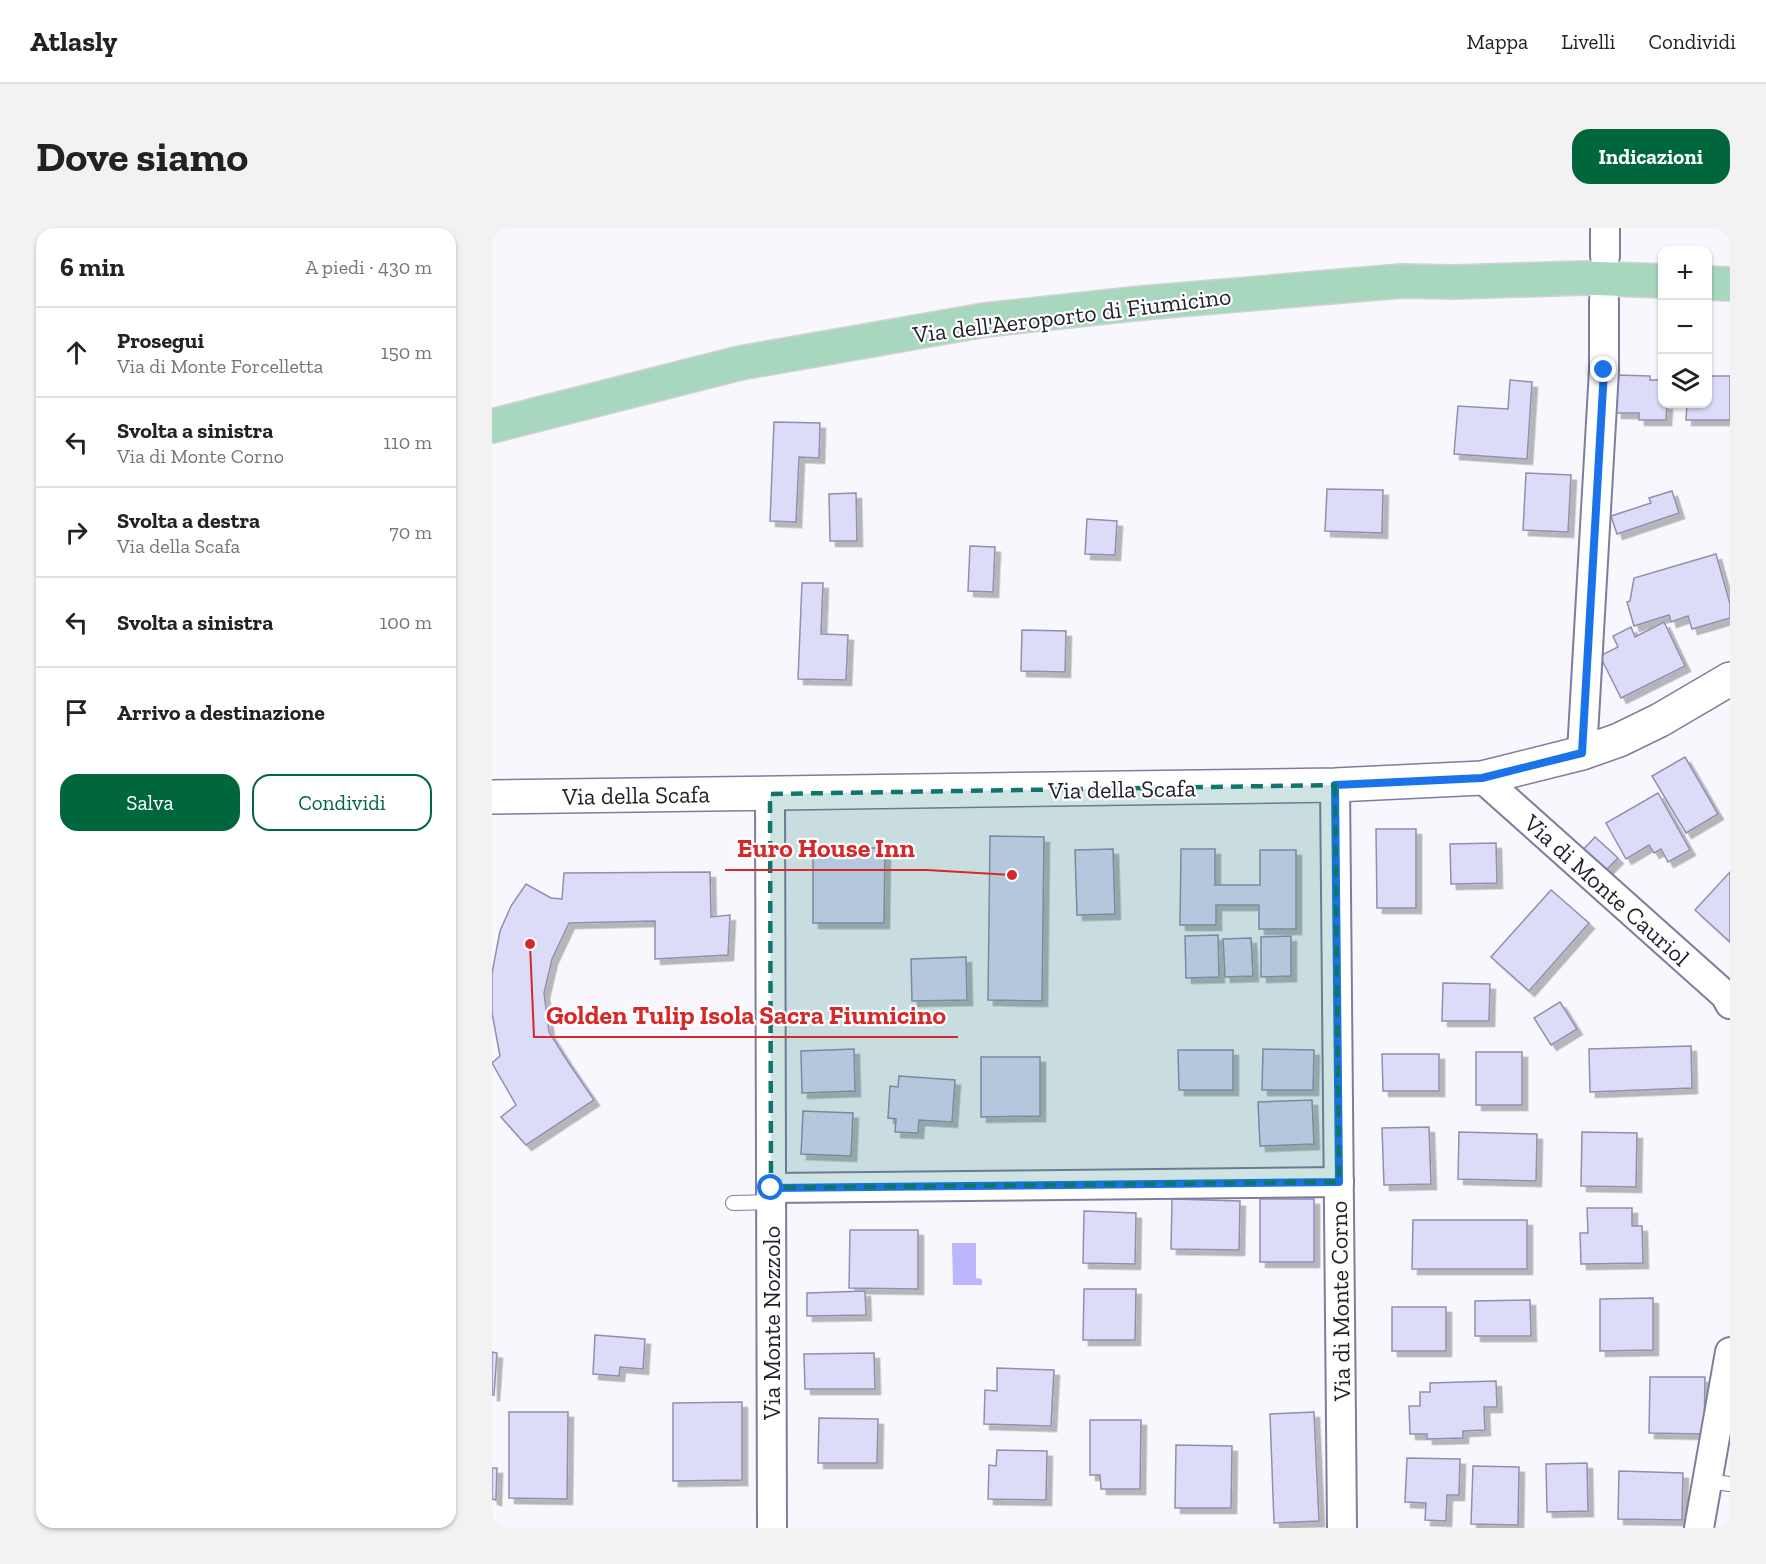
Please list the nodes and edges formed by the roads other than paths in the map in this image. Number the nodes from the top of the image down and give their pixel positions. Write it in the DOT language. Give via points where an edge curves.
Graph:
graph roads {
  1 [pos="1658,281"];
  2 [pos="1712,283"];
  3 [pos="1730,284"];
  4 [pos="1604,300"];
  5 [pos="492,426"];
  6 [pos="1730,679"];
  7 [pos="1582,753"];
  8 [pos="1482,778"];
  9 [pos="1335,785"];
  10 [pos="770,794"];
  11 [pos="492,797"];
  12 [pos="1730,1004"];
  13 [pos="1339,1182"];
  14 [pos="771,1195"];
  15 [pos="733,1203"];
  16 [pos="1730,1352"];
  17 [pos="1719,1482"];
  18 [pos="772,1528"];
  19 [pos="1342,1528"];
  20 [pos="1699,1528"];
  1 -- 5 [label="main road, Via dell'Aeroporto di Fiumicino" via="1401,281 985,320 740,363"];
  2 -- 3 [label="main road"];
  4 -- 7 [label="street" via="1604,370"];
  6 -- 7 [label="street, Via della Scafa" via="1660,720"];
  7 -- 8 [label="street, Via della Scafa"];
  8 -- 9 [label="street, Via della Scafa"];
  8 -- 12 [label="street, Via di Monte Cauriol" via="1725,995"];
  9 -- 10 [label="street, Via della Scafa"];
  9 -- 13 [label="street, Via di Monte Corno"];
  10 -- 11 [label="street, Via della Scafa"];
  10 -- 14 [label="street, Via Monte Nozzolo"];
  13 -- 14 [label="street"];
  13 -- 19 [label="street, Via di Monte Corno"];
  14 -- 15 [label="lane"];
  14 -- 18 [label="street, Via Monte Nozzolo"];
  16 -- 17 [label="street"];
  17 -- 20 [label="street"];
}
